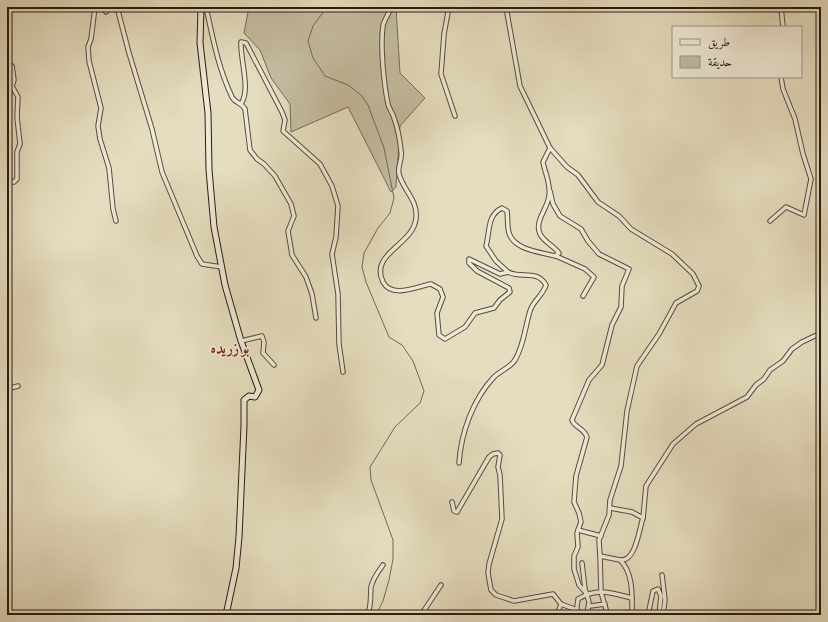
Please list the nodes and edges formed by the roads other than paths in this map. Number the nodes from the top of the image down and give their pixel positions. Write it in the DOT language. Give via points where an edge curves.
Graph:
graph roads {
  1 [pos="95,7"];
  2 [pos="102,7"];
  3 [pos="111,7"];
  4 [pos="117,7"];
  5 [pos="201,7"];
  6 [pos="206,7"];
  7 [pos="391,7"];
  8 [pos="449,7"];
  9 [pos="506,7"];
  10 [pos="781,7"];
  11 [pos="784,26"];
  12 [pos="12,66"];
  13 [pos="781,78"];
  14 [pos="241,104"];
  15 [pos="455,116"];
  16 [pos="550,148"];
  17 [pos="7,182"];
  18 [pos="550,190"];
  19 [pos="116,221"];
  20 [pos="770,221"];
  21 [pos="556,256"];
  22 [pos="222,267"];
  23 [pos="508,272"];
  24 [pos="583,296"];
  25 [pos="316,318"];
  26 [pos="821,333"];
  27 [pos="241,341"];
  28 [pos="274,365"];
  29 [pos="343,372"];
  30 [pos="18,386"];
  31 [pos="7,389"];
  32 [pos="459,463"];
  33 [pos="452,502"];
  34 [pos="610,508"];
  35 [pos="643,518"];
  36 [pos="578,530"];
  37 [pos="601,536"];
  38 [pos="600,556"];
  39 [pos="620,560"];
  40 [pos="582,563"];
  41 [pos="383,565"];
  42 [pos="662,575"];
  43 [pos="441,585"];
  44 [pos="601,592"];
  45 [pos="586,594"];
  46 [pos="632,598"];
  47 [pos="562,604"];
  48 [pos="605,604"];
  49 [pos="590,606"];
  50 [pos="576,613"];
  51 [pos="226,615"];
  52 [pos="367,615"];
  53 [pos="421,615"];
  54 [pos="557,615"];
  55 [pos="587,615"];
  56 [pos="604,615"];
  57 [pos="632,615"];
  58 [pos="648,615"];
  59 [pos="659,615"];
  60 [pos="663,615"];
  1 -- 19 [label="street" via="88,47 89,61 101,108 98,126 109,168"];
  2 -- 3 [label="street" via="106,12"];
  4 -- 22 [label="street" via="168,186 202,264"];
  5 -- 22 [label="street" via="200,43 208,113 209,170 214,227"];
  6 -- 14 [label="street" via="219,67 234,99"];
  7 -- 23 [label="street" via="382,37 388,106 394,117 402,153 398,172 403,187 413,200 416,216 411,233 386,258 379,273 389,289 403,291 431,284 440,289 443,297 437,313 439,335 445,339 465,327 475,314 494,308 510,292 509,288 477,270 469,263 469,258 500,274"];
  8 -- 15 [label="street" via="441,74"];
  9 -- 16 [label="street" via="520,86"];
  10 -- 11 [label="street"];
  12 -- 17 [label="street" via="12,86 18,97 20,144 16,152 17,179 14,182"];
  13 -- 20 [label="street" via="811,179 804,215 786,207"];
  14 -- 25 [label="street" via="245,109 250,150 275,176 291,204 294,216 288,231 292,255 306,277"];
  14 -- 29 [label="street" via="246,90 241,42 246,43 275,97 285,120 283,131 320,164 332,186 338,206 332,254 338,294 339,344"];
  16 -- 18 [label="street" via="543,162"];
  16 -- 34 [label="street" via="578,175 598,202 619,216 632,229 672,254 693,274 699,286 697,291 676,303 637,366 627,411 621,466 612,491"];
  18 -- 21 [label="street" via="547,206 539,222 539,232 558,252"];
  18 -- 36 [label="street" via="553,204 560,216 581,229 599,254 629,269 622,286 621,307 611,328 602,365 589,380 572,420 585,431 587,437 574,489 574,505 580,513 581,522"];
  21 -- 23 [label="street" via="514,242 510,235 507,211 502,208 493,213 486,246 496,261"];
  21 -- 24 [label="street" via="585,269 594,277"];
  22 -- 27 [label="street"];
  23 -- 32 [label="street" via="532,275 543,280 546,285 530,310 526,333 515,361 495,376 477,401 465,430"];
  26 -- 35 [label="street" via="792,350 756,384 747,397 696,424 672,444 646,486"];
  27 -- 28 [label="street" via="262,336 263,353"];
  27 -- 51 [label="street" via="259,390 255,397 249,396 244,400 240,537"];
  30 -- 31 [label="street"];
  33 -- 47 [label="street" via="454,511 457,512 489,458 498,453 502,519 489,564 491,590 496,595 514,601 552,594"];
  34 -- 35 [label="street" via="632,512"];
  34 -- 37 [label="street"];
  35 -- 39 [label="street" via="634,550 627,558"];
  36 -- 37 [label="street"];
  36 -- 45 [label="street" via="574,569 579,585"];
  37 -- 38 [label="street" via="598,545"];
  38 -- 39 [label="street"];
  38 -- 44 [label="street"];
  39 -- 46 [label="street" via="629,577"];
  40 -- 45 [label="street"];
  41 -- 52 [label="street" via="374,576"];
  42 -- 60 [label="street" via="665,600"];
  43 -- 53 [label="street"];
  44 -- 45 [label="street"];
  44 -- 46 [label="street" via="609,591"];
  44 -- 48 [label="street"];
  45 -- 49 [label="street"];
  45 -- 50 [label="street" via="578,599"];
  46 -- 57 [label="street"];
  47 -- 50 [label="street"];
  47 -- 54 [label="street"];
  48 -- 49 [label="street"];
  48 -- 56 [label="street"];
  49 -- 55 [label="street"];
  58 -- 59 [label="street" via="655,589 659,590 661,596"];
}
